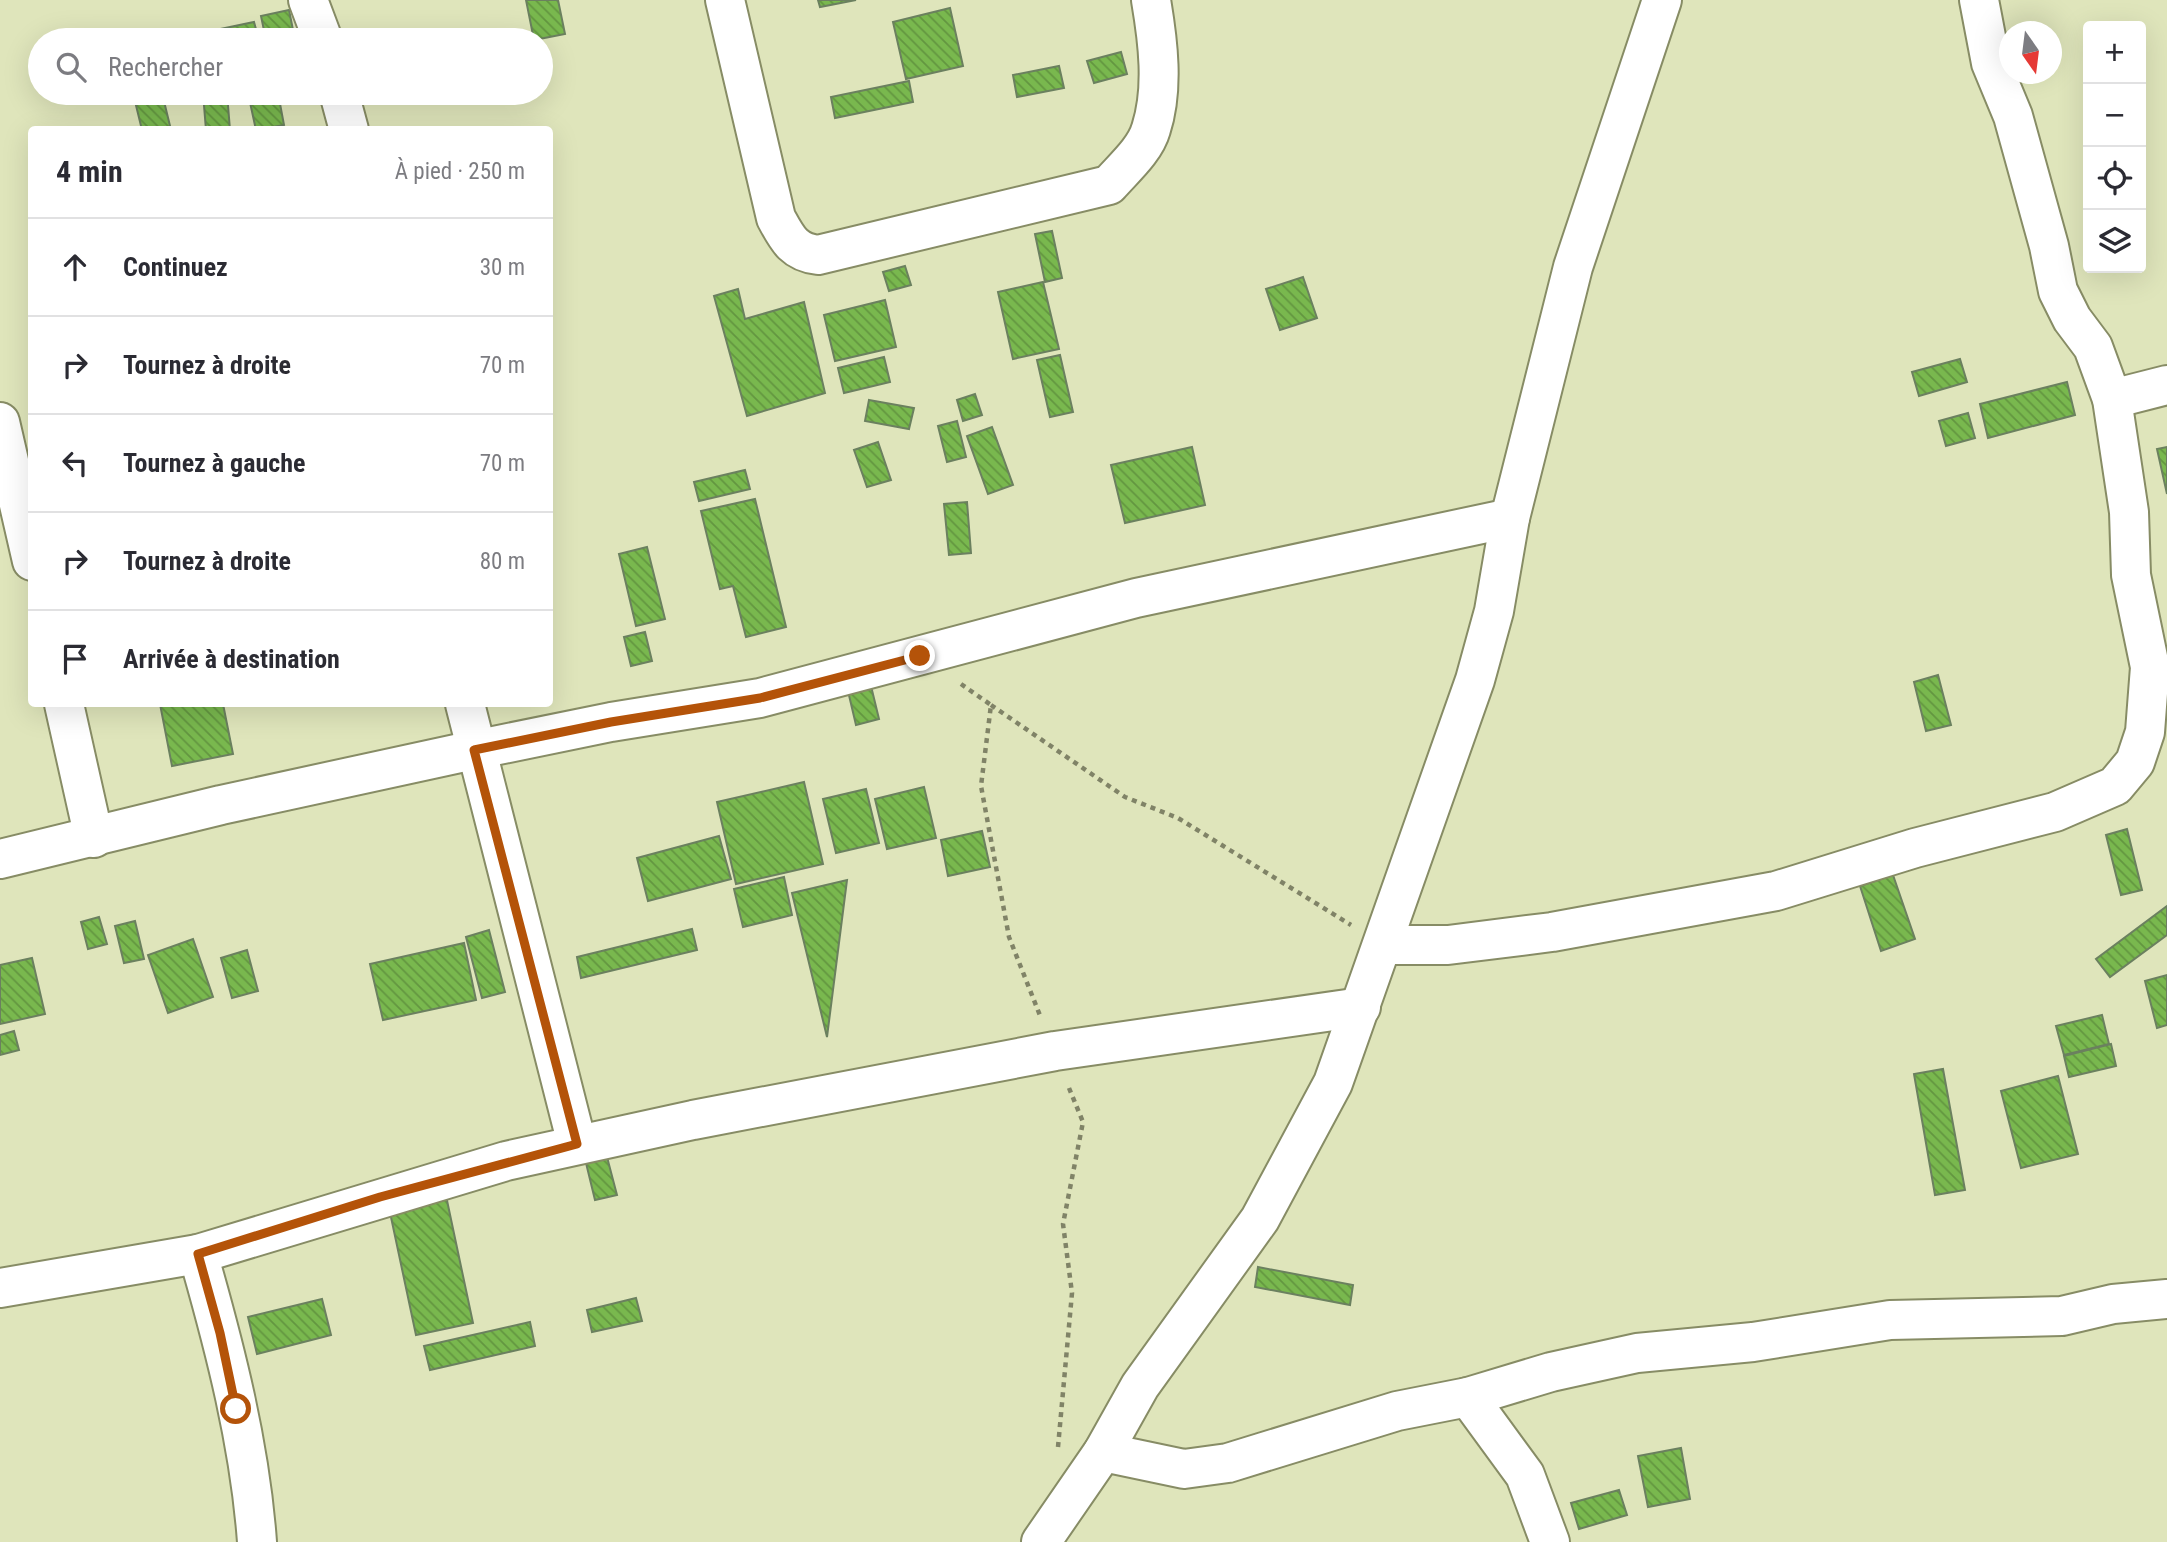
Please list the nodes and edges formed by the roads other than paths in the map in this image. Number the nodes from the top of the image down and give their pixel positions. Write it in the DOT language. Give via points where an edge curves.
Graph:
graph roads {
  1 [pos="308,0"];
  2 [pos="725,0"];
  3 [pos="1151,0"];
  4 [pos="1662,0"];
  5 [pos="1979,0"];
  6 [pos="318,28"];
  7 [pos="343,105"];
  8 [pos="348,126"];
  9 [pos="2167,385"];
  10 [pos="2112,399"];
  11 [pos="0,422"];
  12 [pos="1510,518"];
  13 [pos="28,544"];
  14 [pos="65,707"];
  15 [pos="466,707"];
  16 [pos="474,750"];
  17 [pos="94,838"];
  18 [pos="0,859"];
  19 [pos="1383,945"];
  20 [pos="1361,1007"];
  21 [pos="577,1144"];
  22 [pos="198,1254"];
  23 [pos="0,1288"];
  24 [pos="2167,1298"];
  25 [pos="1468,1396"];
  26 [pos="1102,1452"];
  27 [pos="257,1542"];
  28 [pos="1041,1542"];
  29 [pos="1550,1542"];
  1 -- 6 [label="street"];
  2 -- 3 [label="street" via="776,218 789,243 804,253 818,255 1110,185 1151,130 1158,85"];
  4 -- 12 [label="street" via="1573,267"];
  5 -- 10 [label="street" via="1991,63 2013,116 2057,291 2093,347"];
  7 -- 8 [label="street"];
  9 -- 10 [label="street"];
  10 -- 19 [label="street" via="2129,512 2131,575 2150,667 2145,732 2135,762 2115,786 2055,812 1915,848 1776,891 1552,932 1448,945"];
  11 -- 13 [label="street"];
  12 -- 16 [label="street" via="1136,598 760,698"];
  12 -- 19 [label="street" via="1494,611 1475,680"];
  14 -- 17 [label="street"];
  15 -- 16 [label="street"];
  16 -- 17 [label="street"];
  16 -- 21 [label="street"];
  17 -- 18 [label="street"];
  19 -- 20 [label="street"];
  20 -- 21 [label="street" via="1055,1051"];
  20 -- 26 [label="street" via="1333,1083 1260,1219 1140,1386"];
  21 -- 22 [label="street" via="380,1197"];
  22 -- 23 [label="street"];
  22 -- 27 [label="street" via="236,1409"];
  24 -- 25 [label="street" via="2062,1316 1890,1320 1753,1342 1637,1353"];
  25 -- 26 [label="street" via="1397,1411 1227,1463 1184,1469"];
  25 -- 29 [label="street" via="1525,1475"];
  26 -- 28 [label="street"];
}
